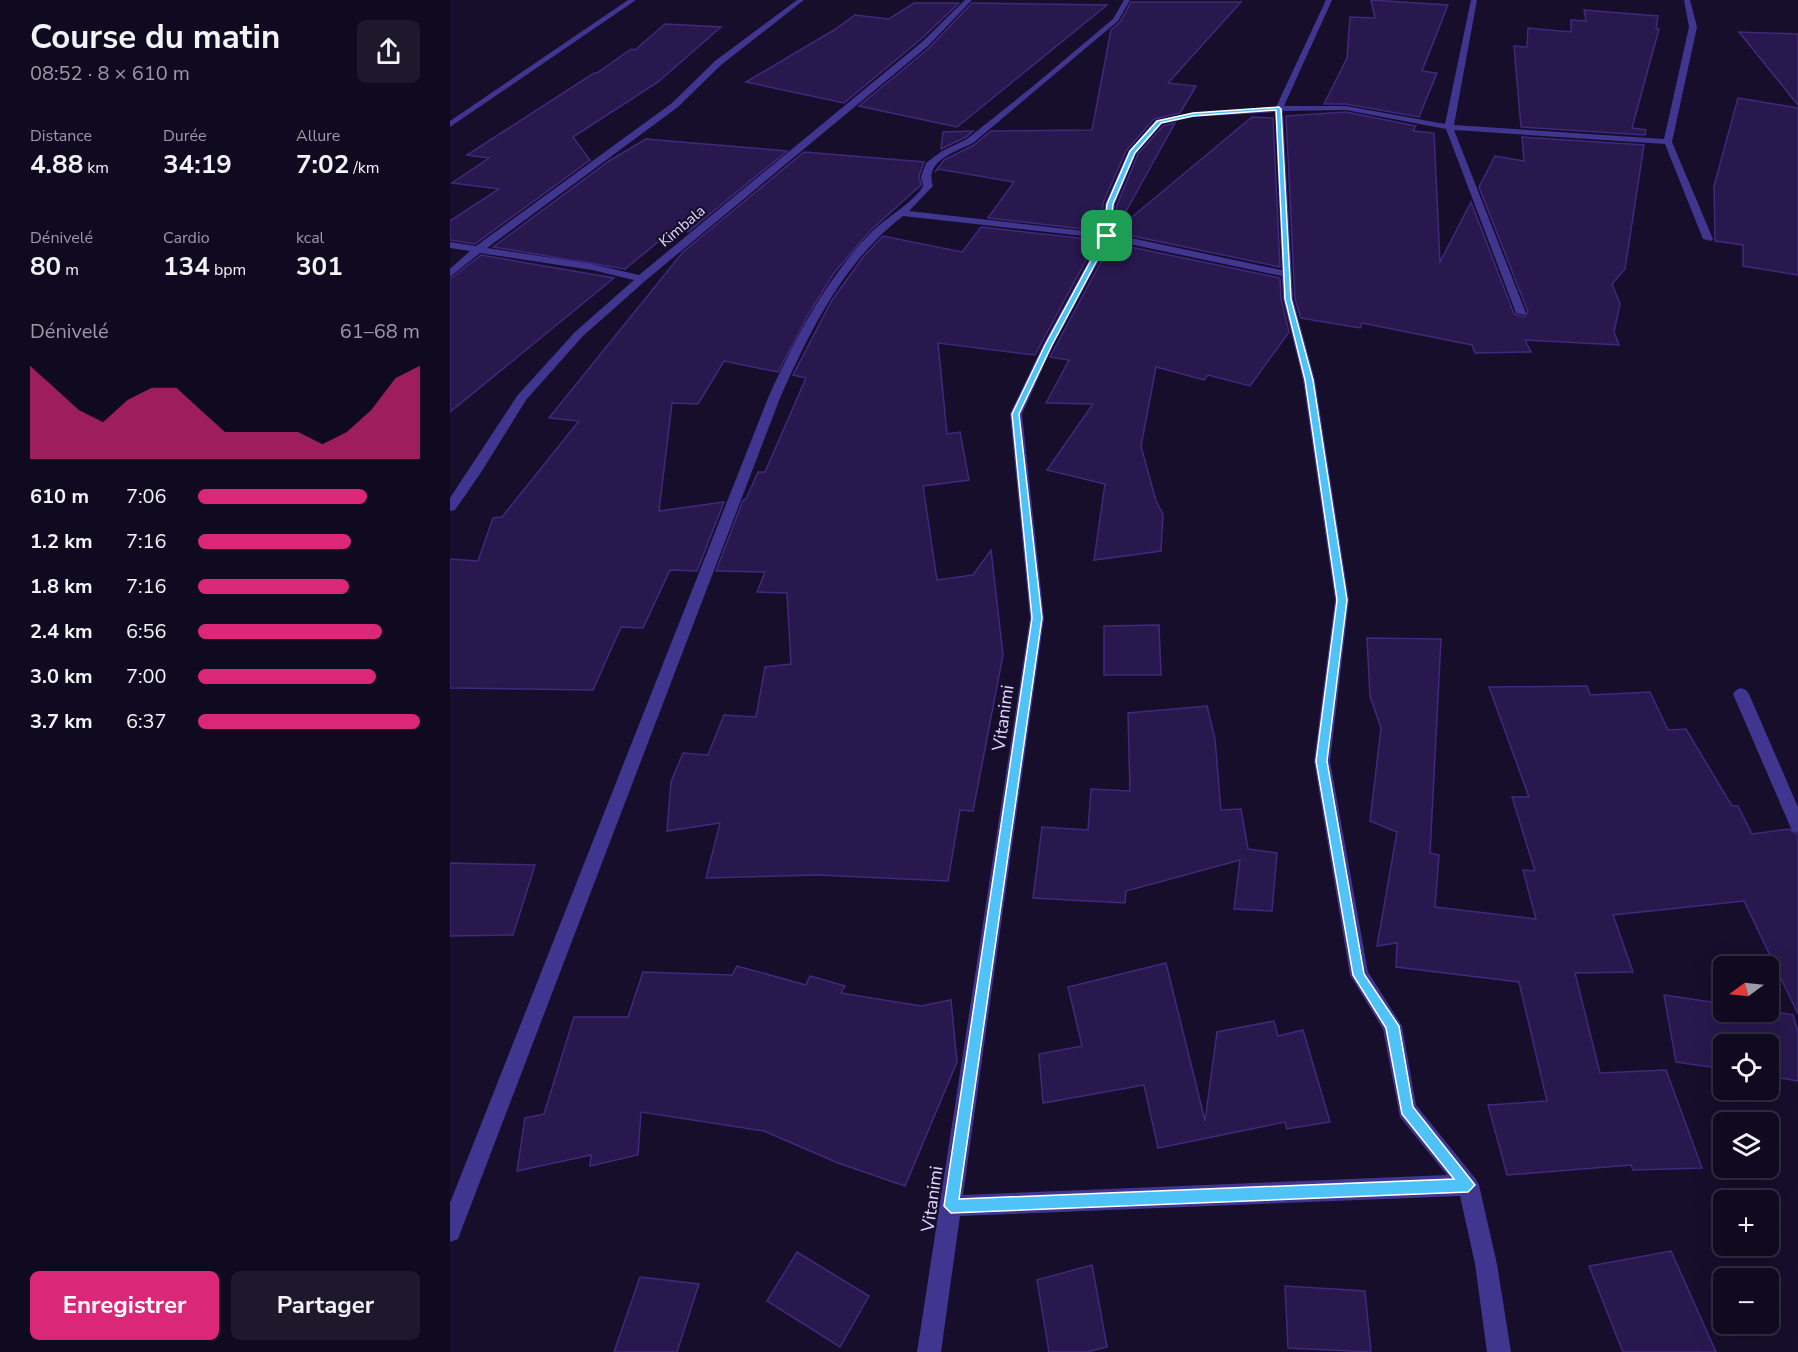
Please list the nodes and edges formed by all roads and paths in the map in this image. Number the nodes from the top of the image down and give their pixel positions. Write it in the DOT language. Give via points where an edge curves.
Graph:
graph roads {
  1 [pos="633,0"];
  2 [pos="801,0"];
  3 [pos="969,0"];
  4 [pos="1126,0"];
  5 [pos="1329,0"];
  6 [pos="1474,0"];
  7 [pos="1687,0"];
  8 [pos="1279,109"];
  9 [pos="450,124"];
  10 [pos="1449,128"];
  11 [pos="1668,142"];
  12 [pos="898,213"];
  13 [pos="1107,236"];
  14 [pos="1708,239"];
  15 [pos="450,245"];
  16 [pos="476,250"];
  17 [pos="450,274"];
  18 [pos="1286,274"];
  19 [pos="641,279"];
  20 [pos="1521,313"];
  21 [pos="450,507"];
  22 [pos="1741,694"];
  23 [pos="1798,826"];
  24 [pos="1468,1185"];
  25 [pos="951,1206"];
  26 [pos="450,1231"];
  27 [pos="929,1352"];
  28 [pos="1499,1352"];
  1 -- 9 [label="street"];
  2 -- 16 [label="street" via="718,63 675,105"];
  3 -- 19 [label="street, Kimbala" via="925,45"];
  4 -- 12 [label="street" via="1116,20 1035,89 970,141 929,165 924,195"];
  5 -- 8 [label="street"];
  6 -- 10 [label="street"];
  7 -- 11 [label="street" via="1693,27"];
  8 -- 10 [label="street" via="1346,108"];
  8 -- 13 [label="street, Vitanimi" via="1193,115 1159,122 1132,152 1110,204"];
  8 -- 18 [label="street"];
  10 -- 11 [label="street"];
  10 -- 20 [label="street"];
  11 -- 14 [label="street"];
  12 -- 13 [label="street"];
  12 -- 26 [label="street" via="869,239 803,332"];
  13 -- 18 [label="street"];
  13 -- 25 [label="street, Vitanimi" via="1016,414 1037,618"];
  15 -- 16 [label="street"];
  16 -- 17 [label="street"];
  16 -- 19 [label="street" via="592,267"];
  18 -- 24 [label="street" via="1288,299 1309,380 1342,600 1322,761 1359,975 1392,1026 1407,1110"];
  19 -- 21 [label="street, Kimbala" via="579,334 521,398"];
  22 -- 23 [label="street"];
  24 -- 25 [label="street"];
  24 -- 28 [label="street"];
  25 -- 27 [label="street, Vitanimi"];
}
